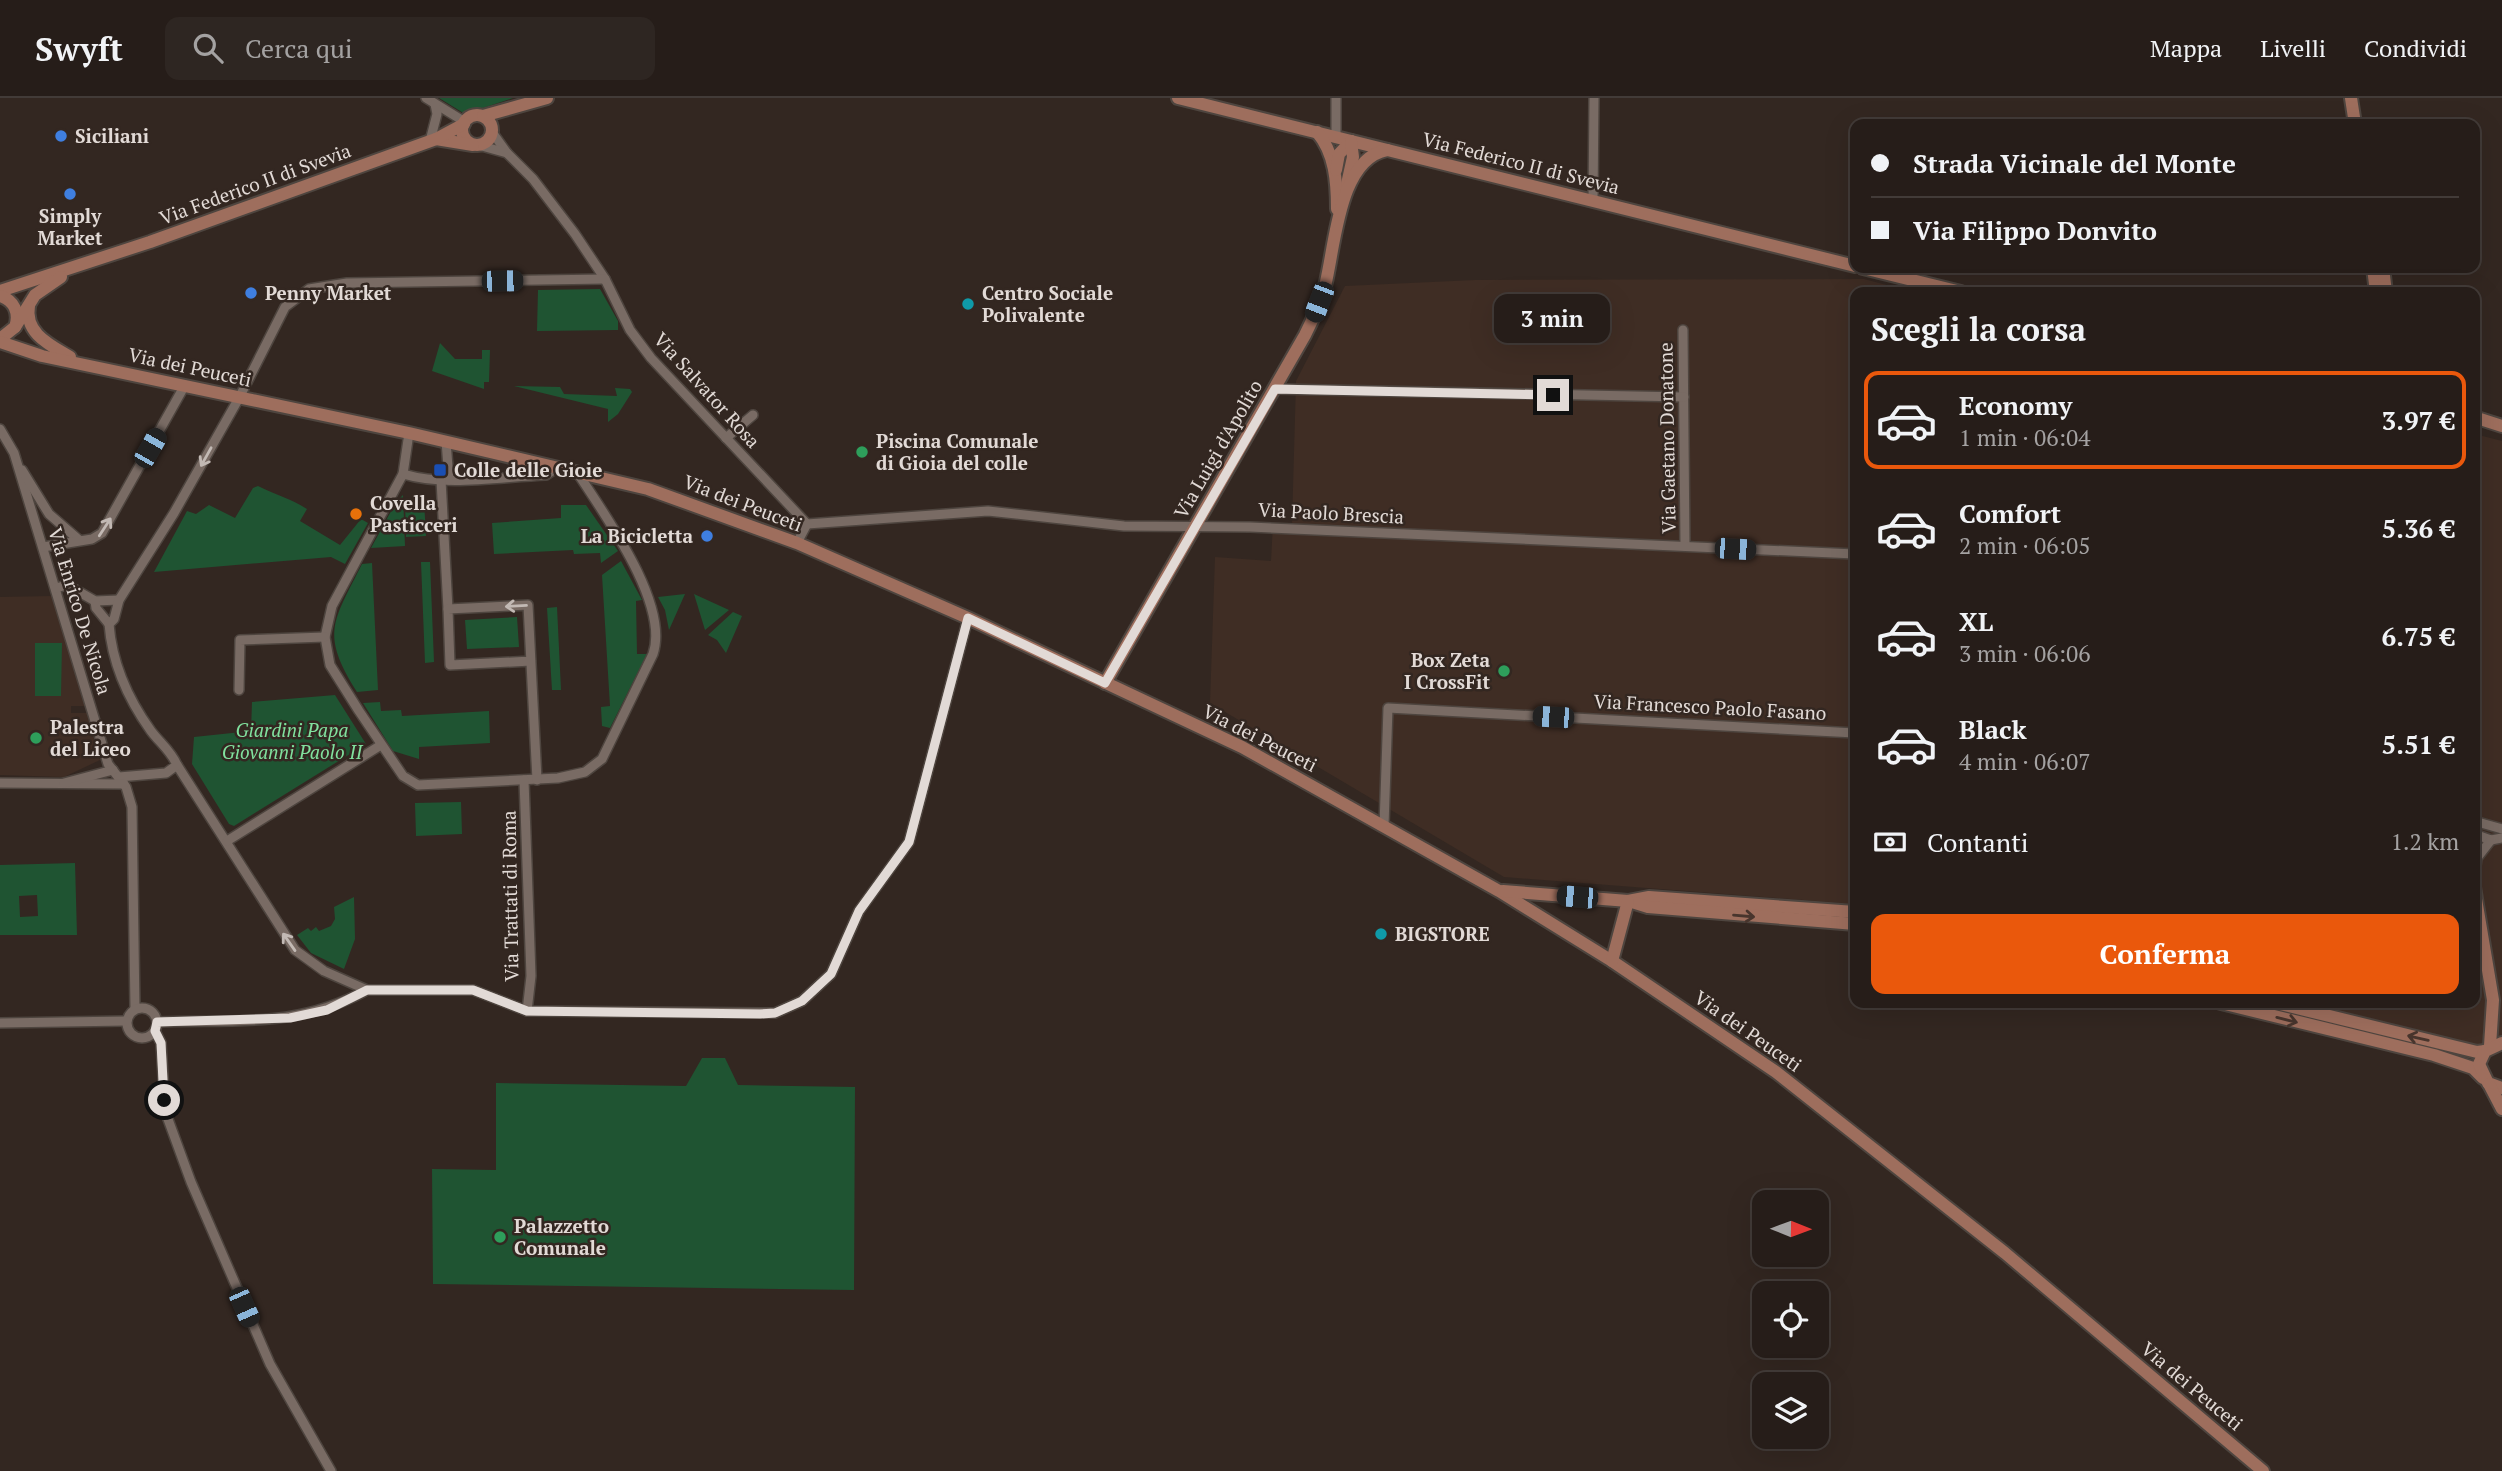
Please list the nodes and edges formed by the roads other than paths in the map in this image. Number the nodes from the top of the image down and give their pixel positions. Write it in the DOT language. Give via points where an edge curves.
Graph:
graph roads {
  1 [pos="426,98"];
  2 [pos="547,98"];
  3 [pos="1178,98"];
  4 [pos="1336,98"];
  5 [pos="1594,98"];
  6 [pos="2351,98"];
  7 [pos="435,104"];
  8 [pos="514,109"];
  9 [pos="483,116"];
  10 [pos="2354,119"];
  11 [pos="464,123"];
  12 [pos="492,131"];
  13 [pos="1317,132"];
  14 [pos="1336,137"];
  15 [pos="433,140"];
  16 [pos="1351,141"];
  17 [pos="476,145"];
  18 [pos="1387,149"];
  19 [pos="507,153"];
  20 [pos="1336,183"];
  21 [pos="1347,192"];
  22 [pos="1593,201"];
  23 [pos="1337,223"];
  24 [pos="86,264"];
  25 [pos="1850,265"];
  26 [pos="1877,273"];
  27 [pos="605,279"];
  28 [pos="1914,286"];
  29 [pos="0,294"];
  30 [pos="24,313"];
  31 [pos="1683,330"];
  32 [pos="0,340"];
  33 [pos="80,362"];
  34 [pos="185,385"];
  35 [pos="1275,389"];
  36 [pos="1684,397"];
  37 [pos="239,398"];
  38 [pos="753,415"];
  39 [pos="2480,419"];
  40 [pos="2480,424"];
  41 [pos="2502,427"];
  42 [pos="0,429"];
  43 [pos="409,433"];
  44 [pos="726,438"];
  45 [pos="446,441"];
  46 [pos="13,453"];
  47 [pos="558,467"];
  48 [pos="577,472"];
  49 [pos="403,474"];
  50 [pos="445,480"];
  51 [pos="807,524"];
  52 [pos="1196,527"];
  53 [pos="79,540"];
  54 [pos="797,543"];
  55 [pos="1685,546"];
  56 [pos="43,547"];
  57 [pos="1850,554"];
  58 [pos="56,588"];
  59 [pos="119,600"];
  60 [pos="95,601"];
  61 [pos="448,609"];
  62 [pos="968,618"];
  63 [pos="109,624"];
  64 [pos="325,637"];
  65 [pos="531,661"];
  66 [pos="1105,683"];
  67 [pos="239,690"];
  68 [pos="1850,733"];
  69 [pos="381,745"];
  70 [pos="177,765"];
  71 [pos="119,777"];
  72 [pos="524,780"];
  73 [pos="537,780"];
  74 [pos="0,783"];
  75 [pos="62,783"];
  76 [pos="2480,822"];
  77 [pos="1384,826"];
  78 [pos="2502,829"];
  79 [pos="2480,836"];
  80 [pos="2502,838"];
  81 [pos="2491,840"];
  82 [pos="228,841"];
  83 [pos="2480,854"];
  84 [pos="1499,891"];
  85 [pos="1628,901"];
  86 [pos="1850,912"];
  87 [pos="2480,923"];
  88 [pos="1850,924"];
  89 [pos="1612,961"];
  90 [pos="367,990"];
  91 [pos="2493,1000"];
  92 [pos="2241,1008"];
  93 [pos="2296,1008"];
  94 [pos="135,1009"];
  95 [pos="527,1011"];
  96 [pos="126,1021"];
  97 [pos="0,1023"];
  98 [pos="2502,1024"];
  99 [pos="156,1026"];
  100 [pos="2492,1047"];
  101 [pos="2486,1081"];
  102 [pos="2502,1088"];
  103 [pos="2502,1109"];
  104 [pos="331,1471"];
  105 [pos="2263,1471"];
  1 -- 7 [label="street"];
  2 -- 8 [label="main road"];
  3 -- 13 [label="main road, Via Federico II di Svevia"];
  4 -- 14 [label="street"];
  5 -- 22 [label="street"];
  6 -- 10 [label="main road"];
  7 -- 11 [label="street"];
  7 -- 15 [label="street" via="438,114"];
  8 -- 9 [label="main road"];
  8 -- 12 [label="main road"];
  9 -- 11 [label="main road" via="471,116"];
  9 -- 12 [label="main road"];
  11 -- 15 [label="main road, Via Federico II di Svevia"];
  11 -- 17 [label="main road" via="465,138"];
  12 -- 17 [label="main road" via="487,141"];
  12 -- 19 [label="street, Via Salvator Rosa"];
  13 -- 14 [label="main road, Via Federico II di Svevia"];
  13 -- 20 [label="main road, Via Luigi d'Apolito" via="1327,146"];
  14 -- 16 [label="main road, Via Federico II di Svevia"];
  15 -- 17 [label="main road"];
  15 -- 24 [label="main road, Via Federico II di Svevia"];
  16 -- 18 [label="main road, Via Federico II di Svevia"];
  16 -- 20 [label="main road" via="1339,154"];
  16 -- 21 [label="main road"];
  17 -- 19 [label="street"];
  18 -- 21 [label="main road, Via Luigi d'Apolito" via="1367,159"];
  18 -- 22 [label="main road, Via Federico II di Svevia"];
  19 -- 27 [label="street, Via Salvator Rosa" via="533,178"];
  20 -- 23 [label="main road, Via Luigi d'Apolito"];
  21 -- 23 [label="main road, Via Luigi d'Apolito"];
  22 -- 25 [label="main road, Via Federico II di Svevia"];
  23 -- 35 [label="main road, Via Luigi d'Apolito" via="1319,302"];
  24 -- 29 [label="main road"];
  24 -- 30 [label="main road" via="42,288"];
  26 -- 28 [label="main road"];
  27 -- 37 [label="street" via="347,283 309,289 285,307"];
  27 -- 44 [label="street, Via Salvator Rosa" via="630,330 651,358"];
  29 -- 30 [label="main road"];
  30 -- 32 [label="main road"];
  30 -- 33 [label="main road" via="47,344"];
  31 -- 36 [label="street, Via Gaetano Donatone"];
  32 -- 33 [label="main road" via="43,356"];
  33 -- 34 [label="main road, Via dei Peuceti"];
  34 -- 37 [label="main road, Via dei Peuceti"];
  53 -- 34 [label="street, one-way" via="98,538 102,533"];
  35 -- 36 [label="street"];
  35 -- 52 [label="main road, Via Luigi d'Apolito"];
  36 -- 55 [label="street, Via Gaetano Donatone"];
  37 -- 43 [label="main road, Via dei Peuceti"];
  37 -- 59 [label="street, one-way"];
  38 -- 44 [label="street"];
  39 -- 41 [label="main road"];
  40 -- 41 [label="main road"];
  42 -- 46 [label="street, Via Enrico De Nicola"];
  43 -- 45 [label="main road, Via dei Peuceti"];
  43 -- 49 [label="street"];
  44 -- 51 [label="street, Via Salvator Rosa"];
  45 -- 47 [label="main road, Via dei Peuceti"];
  45 -- 50 [label="street"];
  46 -- 53 [label="street" via="49,514"];
  46 -- 56 [label="street, Via Enrico De Nicola"];
  47 -- 48 [label="main road, Via dei Peuceti"];
  47 -- 50 [label="street" via="545,475"];
  48 -- 54 [label="main road, Via dei Peuceti" via="667,495"];
  48 -- 73 [label="street" via="643,588 657,643 602,759 577,775"];
  49 -- 50 [label="street"];
  49 -- 64 [label="street" via="332,606"];
  50 -- 61 [label="street"];
  51 -- 52 [label="street, Via Paolo Brescia" via="988,511 1124,526"];
  51 -- 54 [label="street"];
  52 -- 55 [label="street, Via Paolo Brescia"];
  52 -- 66 [label="main road, Via Luigi d'Apolito"];
  53 -- 56 [label="street"];
  54 -- 62 [label="main road, Via dei Peuceti"];
  55 -- 57 [label="street, Via Paolo Brescia"];
  56 -- 58 [label="street, Via Enrico De Nicola"];
  58 -- 60 [label="street" via="67,585"];
  58 -- 71 [label="street, Via Enrico De Nicola" via="108,764"];
  59 -- 60 [label="street"];
  59 -- 63 [label="street"];
  60 -- 63 [label="street"];
  65 -- 61 [label="street, one-way" via="528,605"];
  61 -- 65 [label="street" via="450,665"];
  62 -- 66 [label="main road, Via dei Peuceti"];
  62 -- 95 [label="street" via="909,842 859,911 839,961 816,990 789,1007 760,1014"];
  63 -- 70 [label="street" via="111,651 125,687"];
  64 -- 67 [label="street" via="240,640"];
  64 -- 69 [label="street" via="330,665"];
  65 -- 73 [label="street"];
  66 -- 77 [label="main road, Via dei Peuceti" via="1242,747"];
  68 -- 77 [label="street, Via Francesco Paolo Fasano" via="1388,708"];
  69 -- 72 [label="street" via="403,776 418,785"];
  69 -- 82 [label="street"];
  70 -- 71 [label="street" via="166,773"];
  70 -- 82 [label="street"];
  71 -- 75 [label="street"];
  71 -- 75 [label="street"];
  71 -- 94 [label="street, Via Enrico De Nicola" via="132,807"];
  72 -- 73 [label="street"];
  72 -- 95 [label="street, Via Trattati di Roma" via="531,976"];
  74 -- 75 [label="street"];
  76 -- 78 [label="street"];
  77 -- 84 [label="main road, Via dei Peuceti"];
  79 -- 81 [label="street"];
  80 -- 81 [label="street"];
  81 -- 83 [label="street"];
  90 -- 82 [label="street, one-way" via="306,961 295,950"];
  84 -- 85 [label="main road"];
  84 -- 89 [label="main road, Via dei Peuceti"];
  85 -- 86 [label="main road" via="1649,897"];
  85 -- 88 [label="main road, one-way" via="1648,907"];
  85 -- 89 [label="main road"];
  87 -- 91 [label="main road"];
  89 -- 105 [label="main road, Via dei Peuceti" via="1836,1118 2005,1252"];
  90 -- 95 [label="street" via="473,990"];
  90 -- 99 [label="street" via="327,1010 290,1018"];
  91 -- 98 [label="main road"];
  91 -- 100 [label="main road"];
  92 -- 101 [label="main road, one-way" via="2434,1055 2473,1068"];
  100 -- 93 [label="main road, one-way" via="2464,1049"];
  94 -- 96 [label="street"];
  94 -- 99 [label="street" via="149,1010"];
  96 -- 97 [label="street"];
  96 -- 99 [label="street" via="136,1038 147,1038"];
  99 -- 104 [label="street" via="165,1111 191,1182 270,1364"];
  100 -- 101 [label="main road" via="2479,1064"];
  101 -- 102 [label="main road"];
  101 -- 103 [label="main road"];
}
